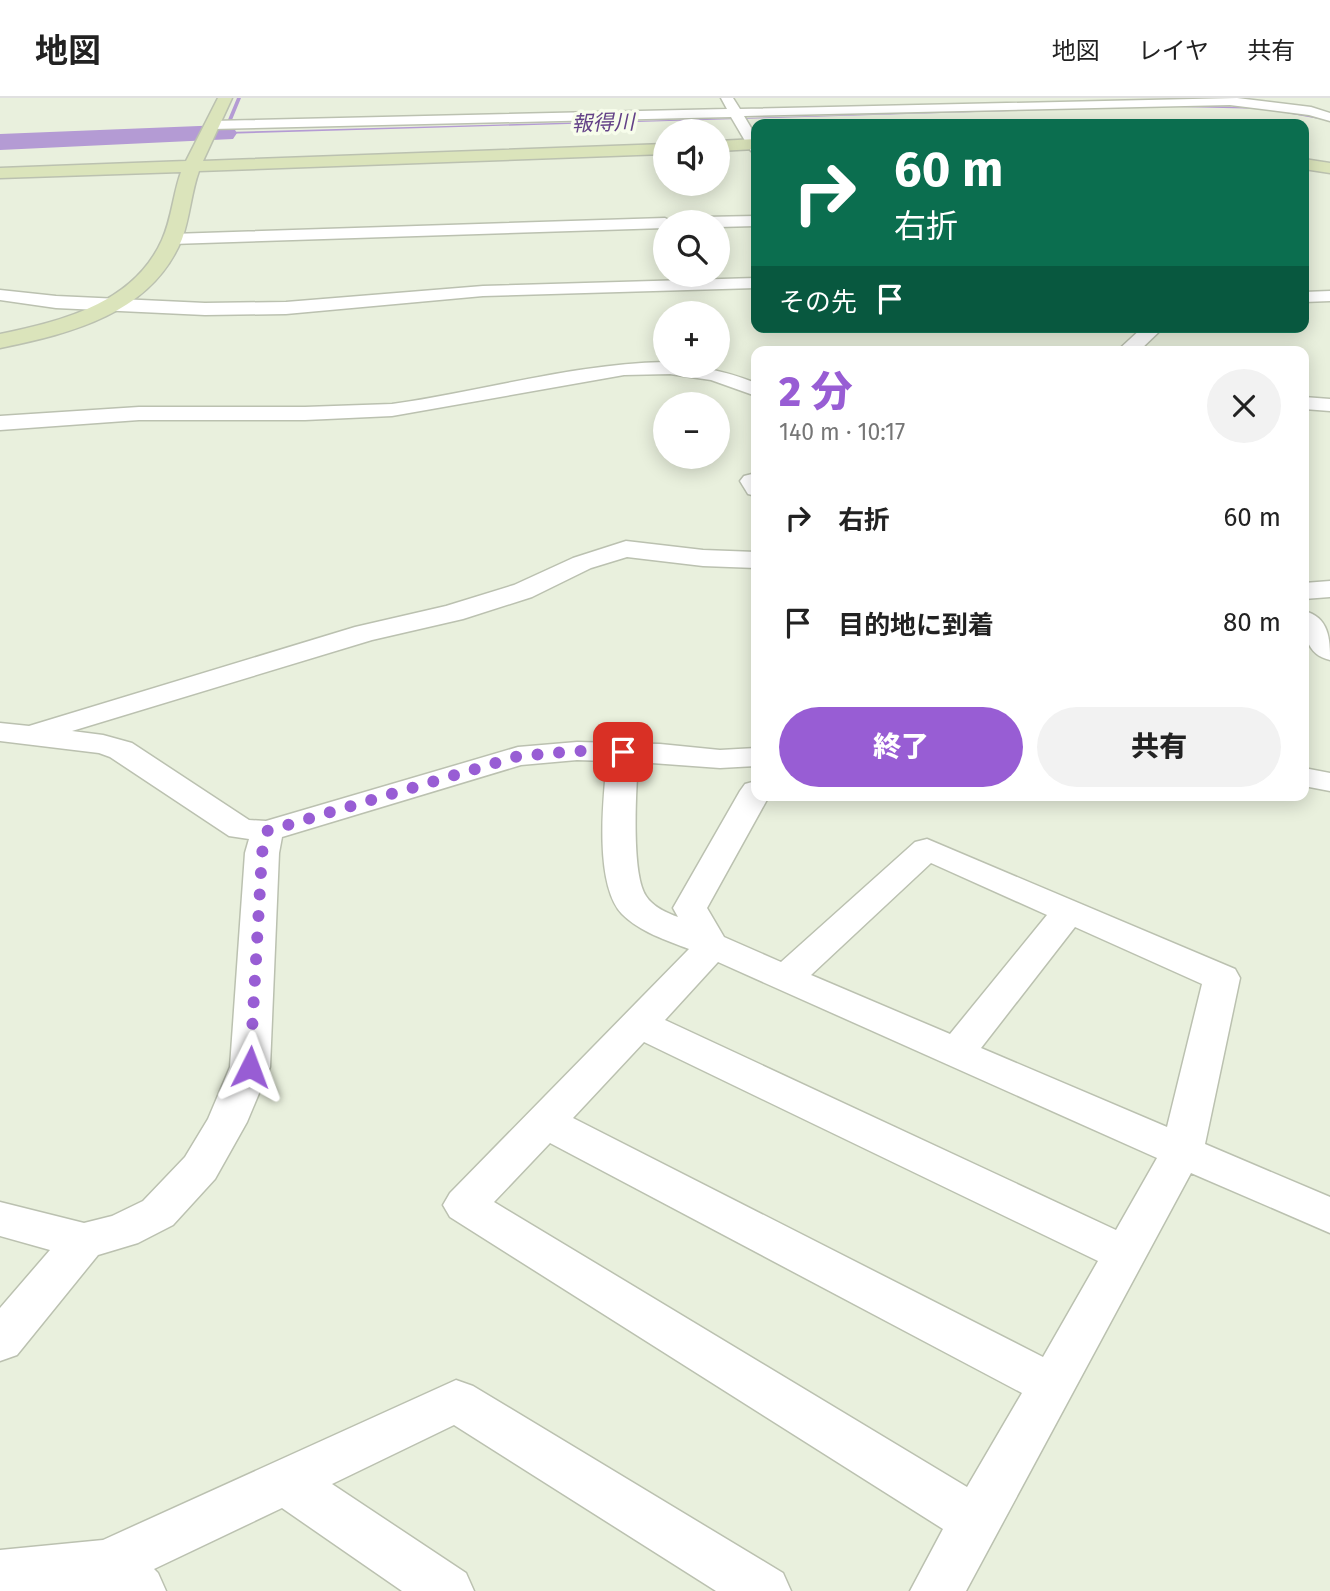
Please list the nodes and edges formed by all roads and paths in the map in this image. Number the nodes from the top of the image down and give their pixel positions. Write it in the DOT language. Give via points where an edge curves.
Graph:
graph roads {
  1 [pos="225,98"];
  2 [pos="727,98"];
  3 [pos="1227,99"];
  4 [pos="738,117"];
  5 [pos="1330,117"];
  6 [pos="210,130"];
  7 [pos="751,139"];
  8 [pos="730,146"];
  9 [pos="751,146"];
  10 [pos="653,149"];
  11 [pos="1309,165"];
  12 [pos="191,167"];
  13 [pos="1330,168"];
  14 [pos="0,173"];
  15 [pos="751,221"];
  16 [pos="730,222"];
  17 [pos="653,223"];
  18 [pos="172,239"];
  19 [pos="751,284"];
  20 [pos="0,295"];
  21 [pos="1330,296"];
  22 [pos="1309,297"];
  23 [pos="115,306"];
  24 [pos="1148,333"];
  25 [pos="0,341"];
  26 [pos="1133,346"];
  27 [pos="751,388"];
  28 [pos="1309,403"];
  29 [pos="1330,405"];
  30 [pos="0,423"];
  31 [pos="751,560"];
  32 [pos="1330,589"];
  33 [pos="1309,591"];
  34 [pos="1309,625"];
  35 [pos="1330,652"];
  36 [pos="0,732"];
  37 [pos="32,734"];
  38 [pos="623,752"];
  39 [pos="751,757"];
  40 [pos="1309,778"];
  41 [pos="1330,782"];
  42 [pos="751,800"];
  43 [pos="267,831"];
  44 [pos="1069,911"];
  45 [pos="712,947"];
  46 [pos="784,979"];
  47 [pos="638,1023"];
  48 [pos="955,1054"];
  49 [pos="545,1122"];
  50 [pos="1182,1152"];
  51 [pos="1330,1216"];
  52 [pos="0,1219"];
  53 [pos="84,1241"];
  54 [pos="1125,1254"];
  55 [pos="0,1341"];
  56 [pos="1052,1385"];
  57 [pos="285,1480"];
  58 [pos="976,1521"];
  59 [pos="0,1576"];
  60 [pos="122,1578"];
  61 [pos="447,1591"];
  62 [pos="764,1591"];
  63 [pos="937,1591"];
  1 -- 6 [label="street"];
  2 -- 4 [label="street"];
  3 -- 4 [label="street"];
  3 -- 5 [label="street"];
  4 -- 6 [label="street"];
  4 -- 7 [label="street"];
  6 -- 12 [label="street"];
  8 -- 9 [label="street"];
  10 -- 12 [label="street"];
  11 -- 13 [label="street"];
  12 -- 14 [label="street"];
  12 -- 18 [label="street"];
  15 -- 16 [label="street"];
  17 -- 18 [label="street"];
  18 -- 23 [label="street" via="159,266"];
  19 -- 23 [label="street" via="483,291 286,308"];
  20 -- 23 [label="street"];
  21 -- 22 [label="street"];
  23 -- 25 [label="street" via="68,325"];
  24 -- 26 [label="street"];
  27 -- 30 [label="street" via="724,375 681,368 642,369 554,379 394,410 92,415"];
  28 -- 29 [label="street"];
  31 -- 37 [label="street" via="626,549 582,562 523,591 453,613 366,633"];
  32 -- 33 [label="street"];
  34 -- 35 [label="street"];
  36 -- 37 [label="street"];
  37 -- 43 [label="street" via="121,750 241,829"];
  38 -- 39 [label="street"];
  38 -- 43 [label="street" via="519,756"];
  38 -- 45 [label="street" via="622,873 631,902 653,920"];
  40 -- 41 [label="street"];
  42 -- 45 [label="street" via="690,908"];
  43 -- 53 [label="street" via="250,1067 227,1122 200,1168 158,1213 123,1231"];
  44 -- 46 [label="street" via="927,849"];
  44 -- 48 [label="street"];
  44 -- 50 [label="street" via="1222,978"];
  45 -- 46 [label="street"];
  45 -- 47 [label="street"];
  46 -- 48 [label="street"];
  47 -- 49 [label="street"];
  47 -- 54 [label="street"];
  48 -- 50 [label="street"];
  49 -- 56 [label="street"];
  49 -- 58 [label="street" via="465,1205"];
  50 -- 51 [label="street"];
  50 -- 54 [label="street"];
  52 -- 53 [label="street"];
  53 -- 55 [label="street"];
  54 -- 56 [label="street"];
  56 -- 58 [label="street"];
  57 -- 60 [label="street"];
  57 -- 61 [label="street"];
  57 -- 62 [label="street" via="456,1401"];
  58 -- 63 [label="street"];
  59 -- 60 [label="street"];
}
